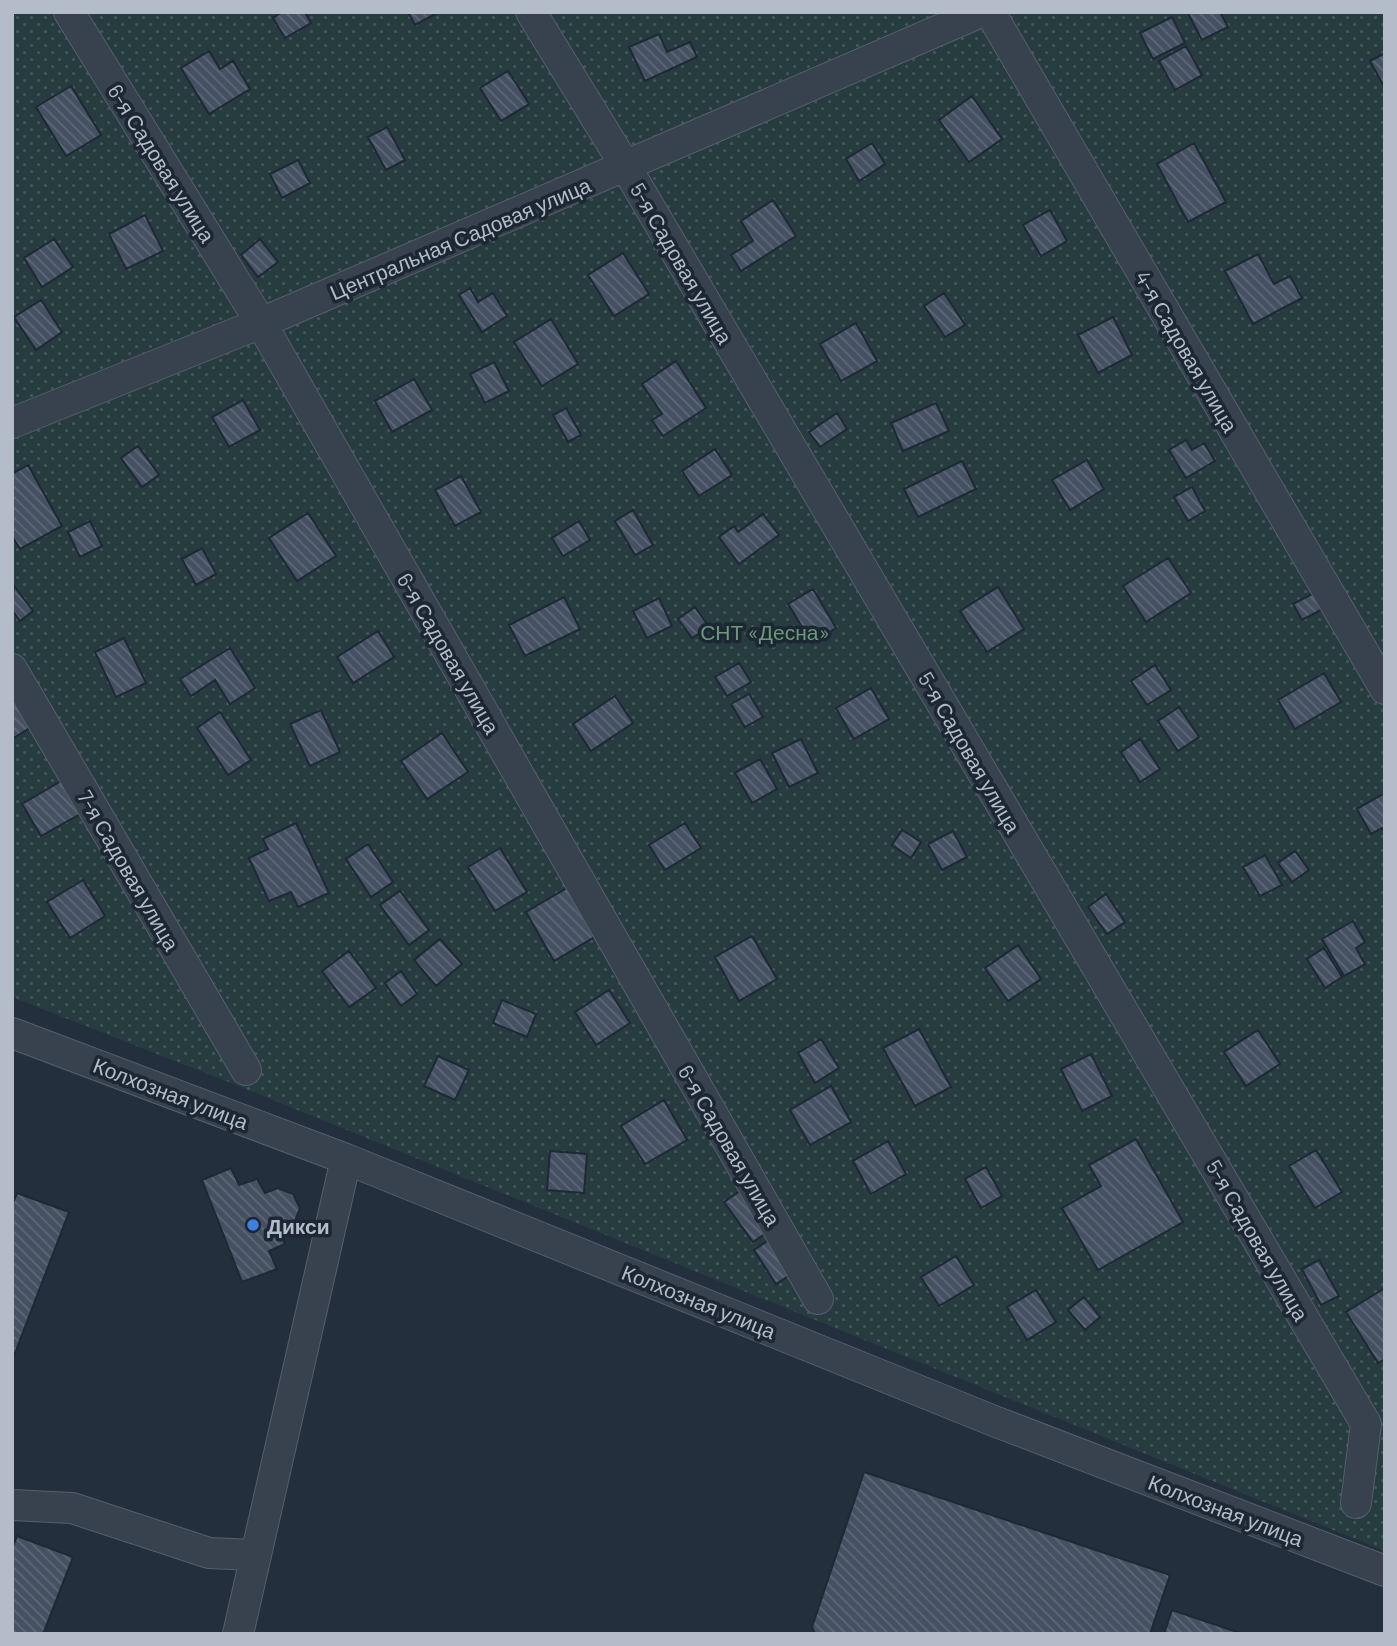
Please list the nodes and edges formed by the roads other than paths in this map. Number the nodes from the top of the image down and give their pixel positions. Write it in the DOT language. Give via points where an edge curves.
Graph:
graph roads {
  1 [pos="69,12"];
  2 [pos="531,12"];
  3 [pos="981,12"];
  4 [pos="990,12"];
  5 [pos="626,167"];
  6 [pos="261,323"];
  7 [pos="12,423"];
  8 [pos="12,669"];
  9 [pos="1385,689"];
  10 [pos="12,1033"];
  11 [pos="246,1070"];
  12 [pos="346,1159"];
  13 [pos="818,1299"];
  14 [pos="1356,1503"];
  15 [pos="12,1505"];
  16 [pos="256,1555"];
  17 [pos="1385,1571"];
  18 [pos="238,1634"];
  1 -- 6 [label="street, 6-я Садовая улица"];
  2 -- 5 [label="street, 5-я Садовая улица"];
  3 -- 5 [label="street, Центральная Садовая улица"];
  4 -- 9 [label="street, 4-я Садовая улица"];
  5 -- 6 [label="street, Центральная Садовая улица"];
  5 -- 14 [label="street, 5-я Садовая улица" via="1366,1424"];
  6 -- 7 [label="street, Центральная Садовая улица"];
  6 -- 13 [label="street, 6-я Садовая улица"];
  8 -- 11 [label="street, 7-я Садовая улица"];
  10 -- 12 [label="street, Колхозная улица"];
  12 -- 16 [label="street"];
  12 -- 17 [label="street, Колхозная улица" via="994,1421"];
  15 -- 16 [label="street" via="72,1508 209,1553"];
  16 -- 18 [label="street"];
}
